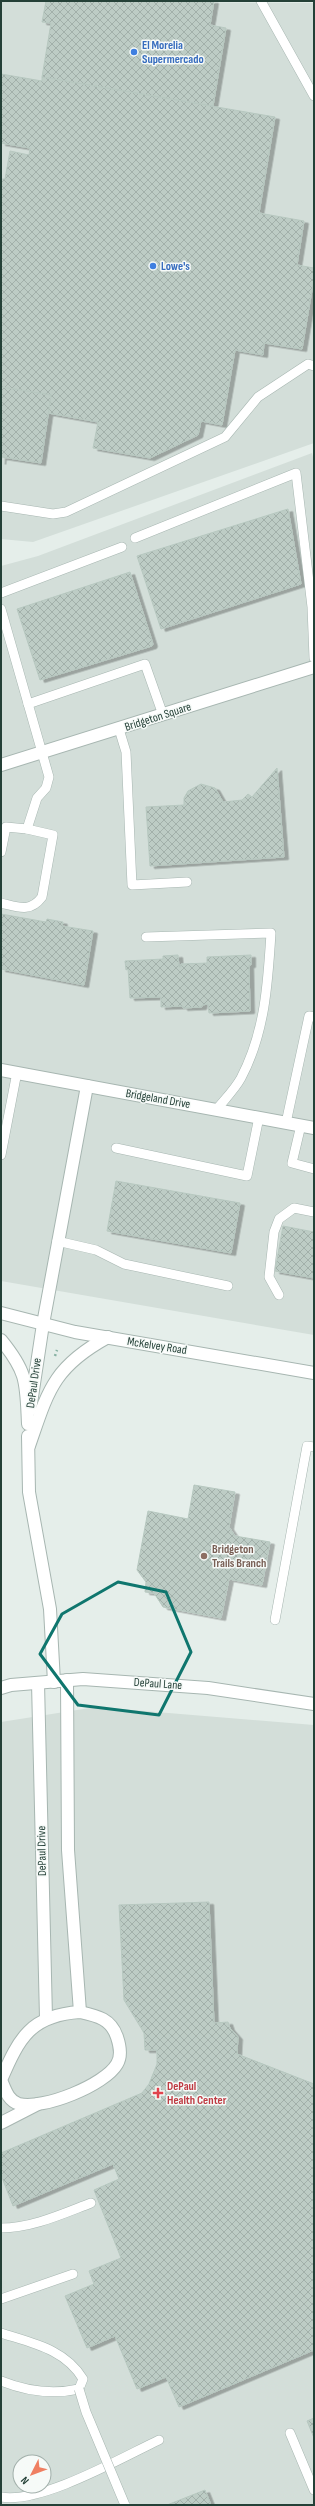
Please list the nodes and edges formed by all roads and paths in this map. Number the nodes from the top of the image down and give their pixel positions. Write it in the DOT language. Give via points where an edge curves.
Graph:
graph roads {
  1 [pos="261,1"];
  2 [pos="314,96"];
  3 [pos="314,366"];
  4 [pos="1,506"];
  5 [pos="135,538"];
  6 [pos="122,547"];
  7 [pos="1,593"];
  8 [pos="1,609"];
  9 [pos="314,658"];
  10 [pos="314,667"];
  11 [pos="28,704"];
  12 [pos="162,715"];
  13 [pos="119,729"];
  14 [pos="43,754"];
  15 [pos="1,765"];
  16 [pos="27,829"];
  17 [pos="1,852"];
  18 [pos="187,882"];
  19 [pos="1,903"];
  20 [pos="146,937"];
  21 [pos="314,1017"];
  22 [pos="1,1070"];
  23 [pos="17,1072"];
  24 [pos="86,1086"];
  25 [pos="217,1109"];
  26 [pos="259,1117"];
  27 [pos="286,1122"];
  28 [pos="301,1125"];
  29 [pos="314,1128"];
  30 [pos="116,1148"];
  31 [pos="1,1155"];
  32 [pos="314,1169"];
  33 [pos="314,1212"];
  34 [pos="57,1241"];
  35 [pos="228,1286"];
  36 [pos="279,1295"];
  37 [pos="1,1313"];
  38 [pos="43,1324"];
  39 [pos="108,1337"];
  40 [pos="1,1340"];
  41 [pos="56,1350"];
  42 [pos="55,1356"];
  43 [pos="314,1373"];
  44 [pos="28,1424"];
  45 [pos="29,1446"];
  46 [pos="314,1447"];
  47 [pos="274,1620"];
  48 [pos="67,1680"];
  49 [pos="54,1682"];
  50 [pos="38,1683"];
  51 [pos="1,1688"];
  52 [pos="314,1704"];
  53 [pos="80,2012"];
  54 [pos="46,2018"];
  55 [pos="1,2081"];
  56 [pos="38,2104"];
  57 [pos="1,2124"];
  58 [pos="91,2203"];
  59 [pos="1,2228"];
  60 [pos="73,2274"];
  61 [pos="1,2299"];
  62 [pos="1,2333"];
  63 [pos="1,2380"];
  64 [pos="79,2389"];
  65 [pos="290,2433"];
  66 [pos="159,2440"];
  67 [pos="314,2490"];
  68 [pos="1,2497"];
  69 [pos="125,2505"];
  1 -- 2 [label="lane"];
  3 -- 4 [label="lane" via="308,364 258,397 225,437 66,512 53,514"];
  5 -- 9 [label="lane" via="296,473 312,607"];
  6 -- 7 [label="lane"];
  8 -- 11 [label="lane"];
  10 -- 12 [label="street, Bridgeton Square"];
  11 -- 12 [label="lane" via="145,664"];
  11 -- 14 [label="lane"];
  12 -- 13 [label="street, Bridgeton Square"];
  13 -- 14 [label="street, Bridgeton Square"];
  13 -- 18 [label="lane" via="126,752 125,786 132,885"];
  14 -- 15 [label="street, Bridgeton Square"];
  14 -- 16 [label="lane" via="49,777 46,788 37,798"];
  16 -- 17 [label="lane" via="6,827"];
  16 -- 19 [label="lane" via="52,835 42,897 36,905 27,909"];
  20 -- 25 [label="lane" via="271,933 267,995 254,1053 241,1080"];
  21 -- 27 [label="lane" via="309,1016"];
  22 -- 23 [label="street, Bridgeland Drive"];
  23 -- 24 [label="street, Bridgeland Drive"];
  23 -- 31 [label="lane"];
  24 -- 25 [label="street, Bridgeland Drive"];
  24 -- 34 [label="street, DePaul Drive"];
  25 -- 26 [label="street, Bridgeland Drive"];
  26 -- 27 [label="street, Bridgeland Drive"];
  26 -- 30 [label="lane" via="247,1176"];
  27 -- 28 [label="street, Bridgeland Drive"];
  28 -- 29 [label="street, Bridgeland Drive"];
  28 -- 32 [label="lane" via="292,1163"];
  33 -- 36 [label="lane" via="294,1208 279,1219 274,1232 269,1277"];
  34 -- 35 [label="lane" via="96,1250 124,1264"];
  34 -- 38 [label="street, DePaul Drive"];
  37 -- 38 [label="street, McKelvey Road"];
  38 -- 39 [label="street, McKelvey Road"];
  38 -- 44 [label="street, DePaul Drive"];
  39 -- 43 [label="street, McKelvey Road"];
  39 -- 45 [label="street" via="89,1348 58,1376 47,1392"];
  40 -- 44 [label="street" via="18,1360 25,1382"];
  41 -- 42 [label="path"];
  44 -- 45 [label="street, DePaul Drive"];
  45 -- 49 [label="street, DePaul Drive" via="29,1492 50,1609"];
  46 -- 47 [label="lane" via="308,1446"];
  48 -- 49 [label="street, DePaul Lane"];
  48 -- 52 [label="street, DePaul Lane" via="208,1688"];
  48 -- 53 [label="street" via="68,1850"];
  49 -- 50 [label="street, DePaul Lane"];
  50 -- 51 [label="street, DePaul Lane"];
  50 -- 54 [label="street, DePaul Drive"];
  53 -- 54 [label="street" via="62,2013"];
  53 -- 56 [label="street" via="101,2016 114,2028 120,2054 118,2062 113,2071 94,2083 71,2094"];
  54 -- 55 [label="street" via="35,2024 15,2048"];
  55 -- 56 [label="street" via="8,2096 18,2104"];
  56 -- 57 [label="street"];
  58 -- 59 [label="lane" via="42,2221 16,2228"];
  60 -- 61 [label="lane"];
  62 -- 64 [label="lane" via="62,2355 75,2366 83,2379"];
  63 -- 64 [label="lane" via="47,2393 59,2394"];
  64 -- 69 [label="lane, bridge"];
  65 -- 67 [label="lane"];
  66 -- 68 [label="lane" via="55,2488 14,2500"];
}
